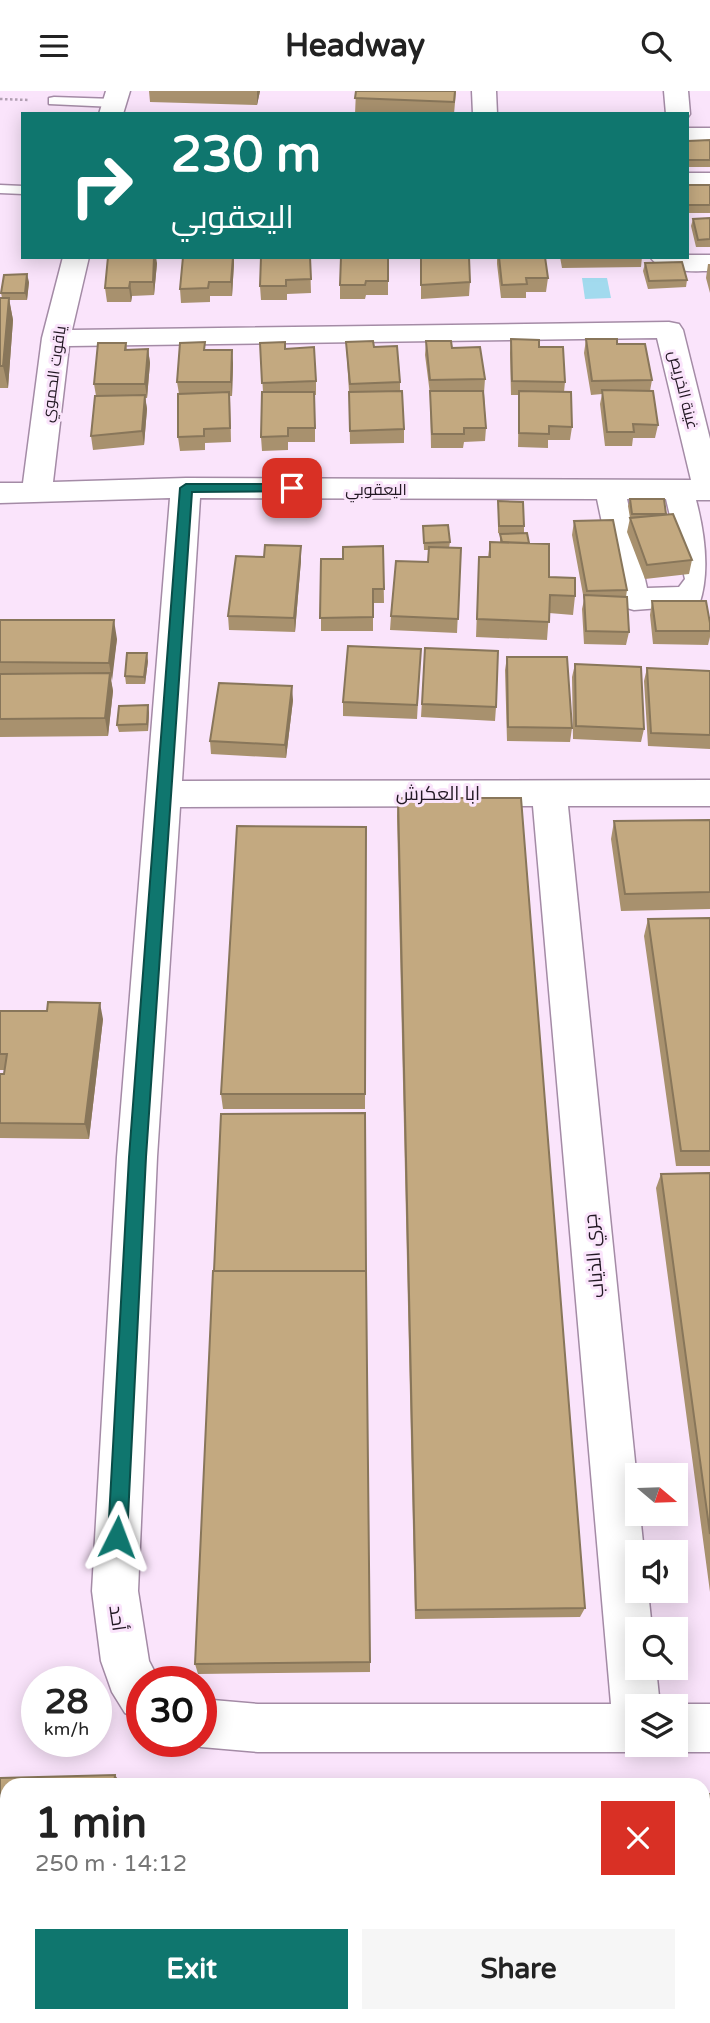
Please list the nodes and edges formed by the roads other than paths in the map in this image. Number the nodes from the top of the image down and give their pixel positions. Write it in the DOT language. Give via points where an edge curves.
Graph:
graph roads {
  1 [pos="484,91"];
  2 [pos="676,91"];
  3 [pos="54,101"];
  4 [pos="114,103"];
  5 [pos="485,112"];
  6 [pos="678,112"];
  7 [pos="689,135"];
  8 [pos="710,135"];
  9 [pos="689,180"];
  10 [pos="710,180"];
  11 [pos="0,189"];
  12 [pos="21,190"];
  13 [pos="76,259"];
  14 [pos="669,259"];
  15 [pos="710,263"];
  16 [pos="56,338"];
  17 [pos="186,488"];
  18 [pos="610,490"];
  19 [pos="699,490"];
  20 [pos="37,492"];
  21 [pos="0,493"];
  22 [pos="549,792"];
  23 [pos="710,793"];
  24 [pos="166,794"];
  25 [pos="128,1666"];
  26 [pos="635,1694"];
  27 [pos="217,1724"];
  28 [pos="625,1728"];
  29 [pos="688,1728"];
  30 [pos="710,1728"];
  1 -- 5 [label="street"];
  2 -- 6 [label="street"];
  3 -- 4 [label="lane"];
  7 -- 8 [label="street"];
  9 -- 10 [label="street"];
  11 -- 12 [label="lane"];
  13 -- 16 [label="street, ياقوت الحموي"];
  14 -- 15 [label="street"];
  16 -- 19 [label="street, غينة الخريص" via="669,330"];
  16 -- 20 [label="street, ياقوت الحموي"];
  17 -- 18 [label="street, اليعقوبي"];
  17 -- 20 [label="street, اليعقوبي"];
  17 -- 24 [label="street, أحد"];
  18 -- 19 [label="street, اليعقوبي"];
  18 -- 19 [label="street, غينة الخريص" via="634,599 652,600 688,597 701,580"];
  20 -- 21 [label="street, اليعقوبي"];
  22 -- 23 [label="street, ابا العكرش"];
  22 -- 24 [label="street, ابا العكرش"];
  22 -- 26 [label="street, جري الذياب"];
  24 -- 25 [label="street, أحد" via="137,1157 115,1591"];
  27 -- 28 [label="street"];
  29 -- 30 [label="street"];
}
